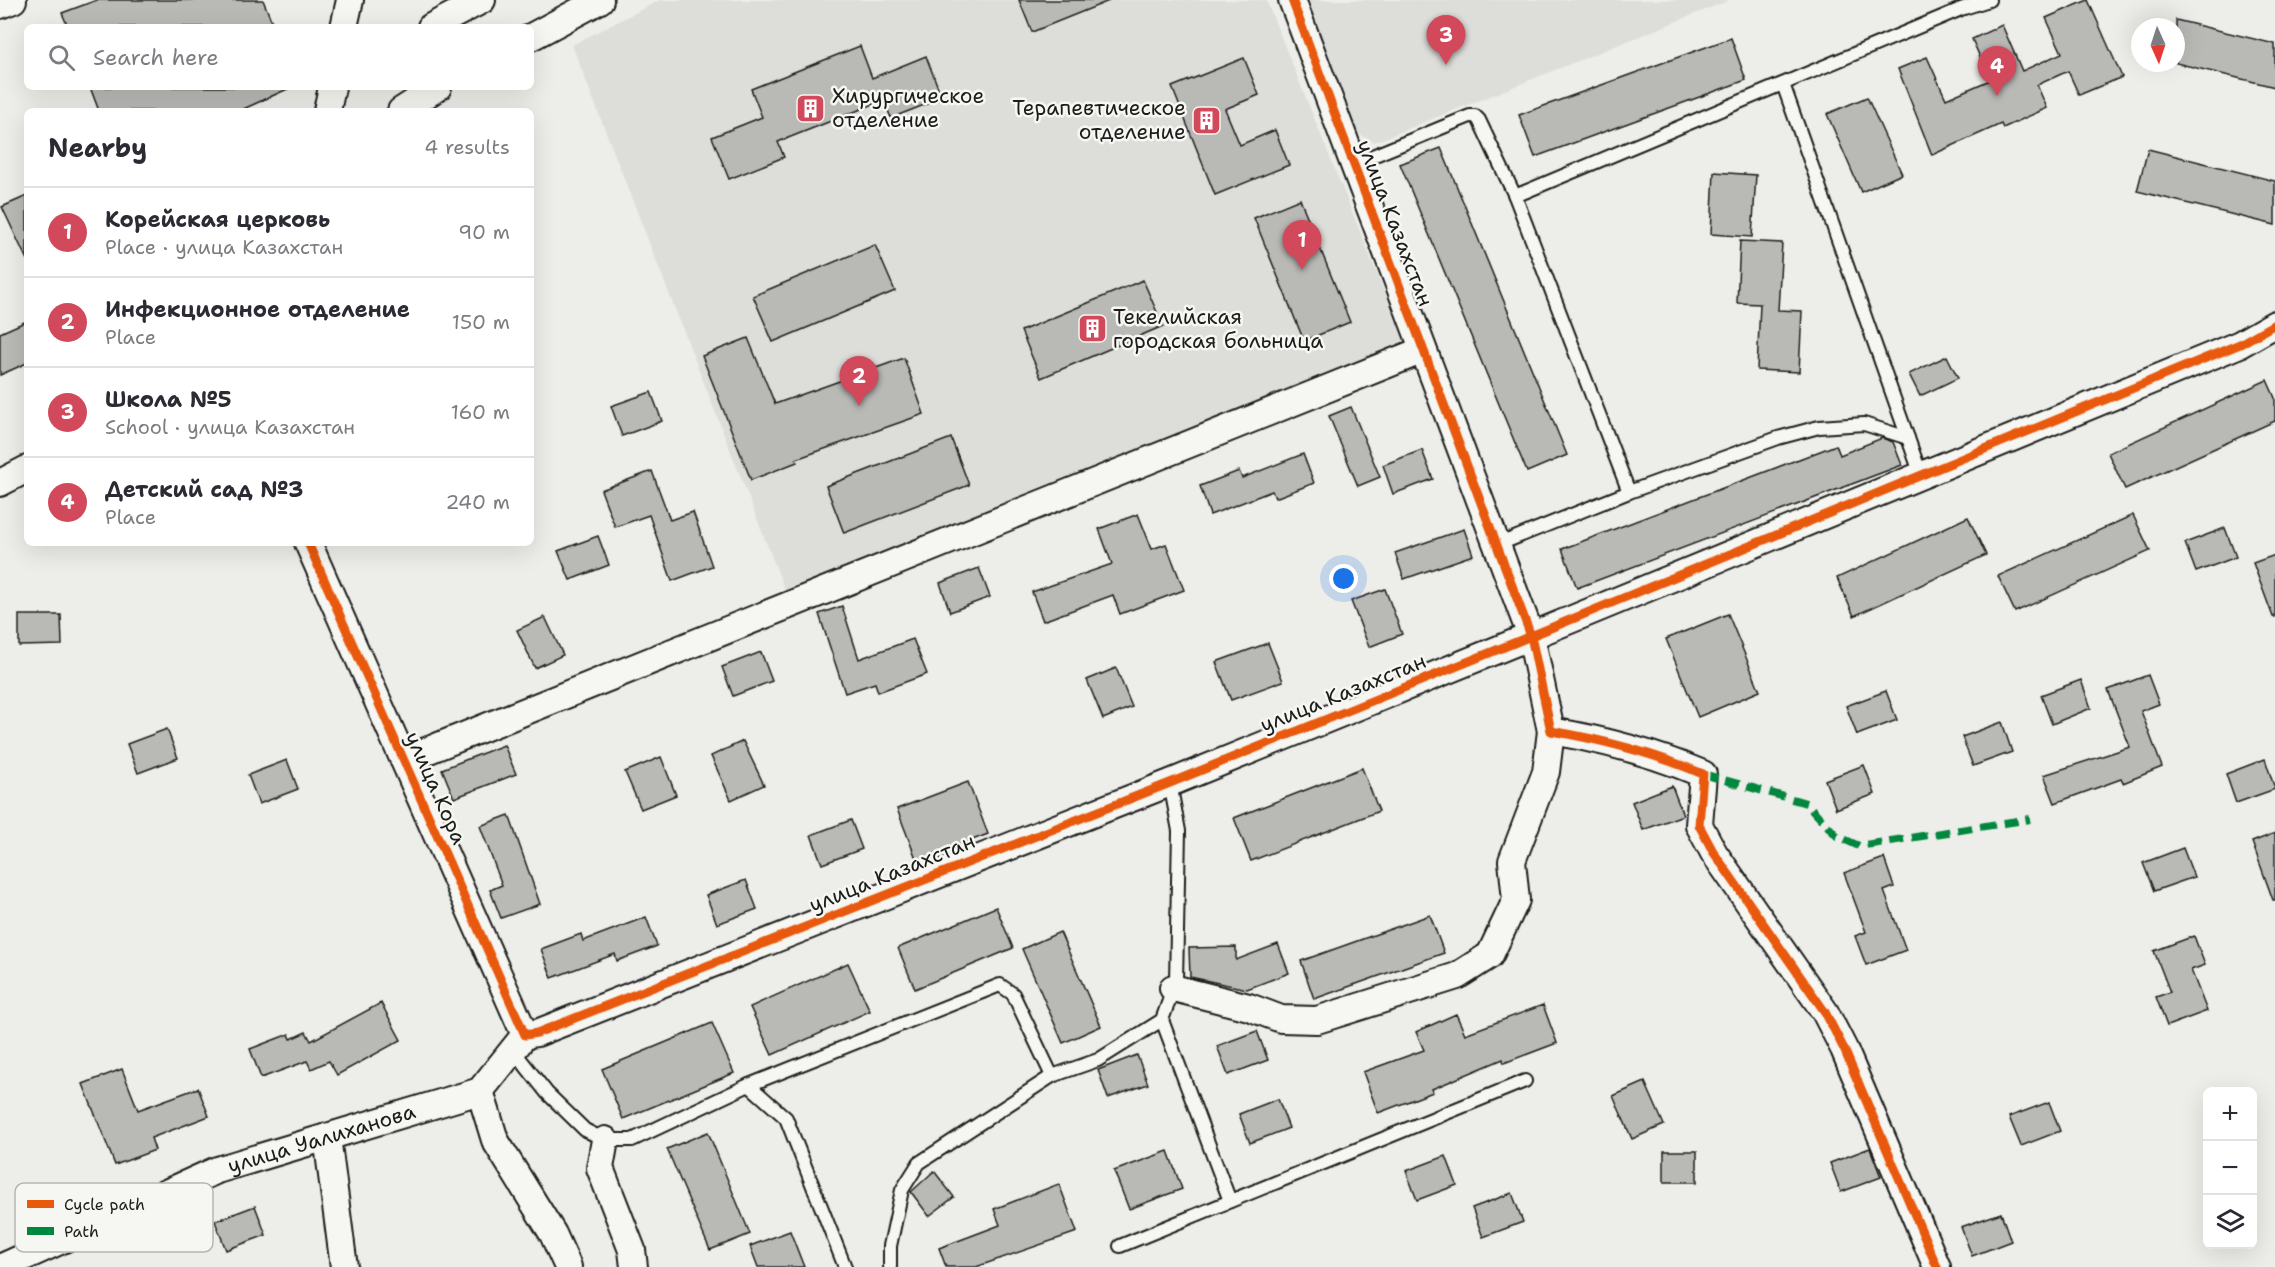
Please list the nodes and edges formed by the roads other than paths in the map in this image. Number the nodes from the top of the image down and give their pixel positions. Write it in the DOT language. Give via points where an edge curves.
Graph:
graph roads {
  1 [pos="13,0"];
  2 [pos="350,0"];
  3 [pos="482,0"];
  4 [pos="600,0"];
  5 [pos="1292,0"];
  6 [pos="1989,0"];
  7 [pos="1959,4"];
  8 [pos="0,5"];
  9 [pos="345,24"];
  10 [pos="436,24"];
  11 [pos="534,35"];
  12 [pos="1783,84"];
  13 [pos="331,90"];
  14 [pos="433,90"];
  15 [pos="328,108"];
  16 [pos="406,108"];
  17 [pos="1353,164"];
  18 [pos="1515,196"];
  19 [pos="2275,324"];
  20 [pos="1423,350"];
  21 [pos="1908,438"];
  22 [pos="24,471"];
  23 [pos="1921,475"];
  24 [pos="0,483"];
  25 [pos="1629,492"];
  26 [pos="1497,545"];
  27 [pos="309,546"];
  28 [pos="1531,636"];
  29 [pos="1551,731"];
  30 [pos="404,760"];
  31 [pos="1170,783"];
  32 [pos="1173,988"];
  33 [pos="1162,1020"];
  34 [pos="525,1039"];
  35 [pos="1052,1076"];
  36 [pos="1525,1081"];
  37 [pos="749,1085"];
  38 [pos="480,1091"];
  39 [pos="327,1137"];
  40 [pos="605,1140"];
  41 [pos="188,1183"];
  42 [pos="1230,1202"];
  43 [pos="1120,1246"];
  44 [pos="35,1252"];
  45 [pos="2,1267"];
  46 [pos="344,1267"];
  47 [pos="568,1267"];
  48 [pos="634,1267"];
  49 [pos="845,1267"];
  50 [pos="890,1267"];
  51 [pos="1937,1267"];
  1 -- 8 [label="street"];
  2 -- 9 [label="street"];
  3 -- 10 [label="street"];
  4 -- 11 [label="street"];
  5 -- 17 [label="street, улица Казахстан"];
  6 -- 7 [label="lane"];
  7 -- 12 [label="lane"];
  12 -- 18 [label="lane"];
  12 -- 21 [label="lane"];
  13 -- 15 [label="street"];
  14 -- 16 [label="street"];
  17 -- 18 [label="lane" via="1475,116"];
  17 -- 20 [label="street, улица Казахстан"];
  18 -- 25 [label="lane"];
  19 -- 23 [label="street" via="2240,344"];
  20 -- 26 [label="street, улица Казахстан"];
  20 -- 30 [label="street"];
  21 -- 23 [label="lane"];
  21 -- 25 [label="lane" via="1864,424 1819,427"];
  22 -- 24 [label="street"];
  23 -- 28 [label="street"];
  25 -- 26 [label="lane"];
  26 -- 28 [label="street, улица Казахстан"];
  27 -- 30 [label="street, улица Кора"];
  28 -- 29 [label="street"];
  28 -- 31 [label="street, улица Казахстан"];
  29 -- 32 [label="street" via="1546,772 1512,861 1516,900 1490,955 1457,976 1317,1020 1281,1020 1249,1007"];
  29 -- 51 [label="street" via="1605,740 1703,774 1699,825 1714,853 1825,1012"];
  30 -- 34 [label="street, улица Кора"];
  31 -- 32 [label="lane" via="1179,831"];
  31 -- 34 [label="street, улица Казахстан"];
  32 -- 33 [label="lane"];
  33 -- 35 [label="lane" via="1098,1060"];
  33 -- 42 [label="lane"];
  34 -- 38 [label="street"];
  34 -- 40 [label="lane" via="547,1093 585,1130"];
  35 -- 37 [label="lane" via="1013,994 1000,985"];
  35 -- 50 [label="lane" via="919,1163 902,1190 890,1246"];
  36 -- 42 [label="lane"];
  37 -- 40 [label="lane" via="632,1140"];
  37 -- 49 [label="lane" via="786,1118"];
  38 -- 39 [label="street, улица Уалиханова"];
  38 -- 47 [label="street" via="495,1140 553,1234"];
  39 -- 41 [label="street, улица Уалиханова" via="217,1170"];
  39 -- 46 [label="street"];
  40 -- 48 [label="street" via="600,1168 632,1250"];
  42 -- 43 [label="lane"];
  44 -- 45 [label="street, улица Уалиханова"];
}
